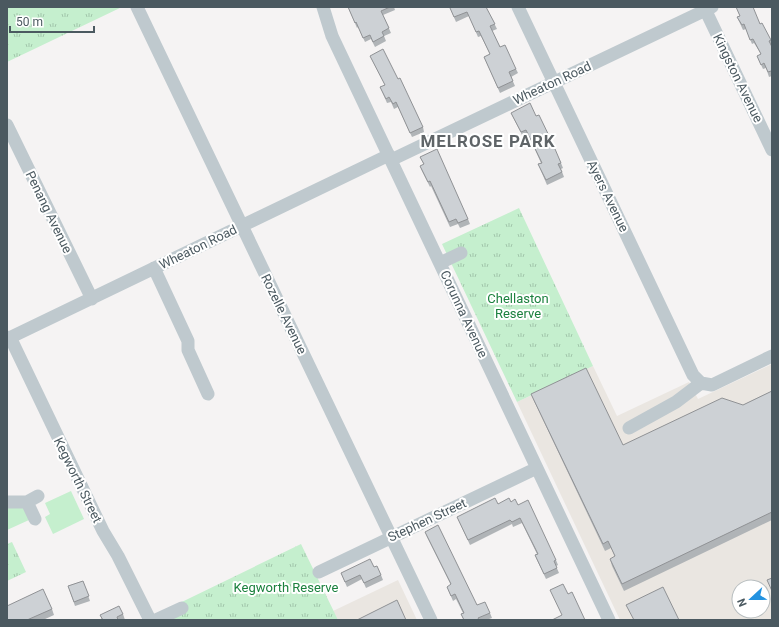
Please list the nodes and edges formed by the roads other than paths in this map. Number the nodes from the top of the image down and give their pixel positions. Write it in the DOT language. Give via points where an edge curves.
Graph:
graph roads {
  1 [pos="137,7"];
  2 [pos="323,7"];
  3 [pos="518,7"];
  4 [pos="707,8"];
  5 [pos="554,82"];
  6 [pos="7,125"];
  7 [pos="772,150"];
  8 [pos="390,157"];
  9 [pos="241,225"];
  10 [pos="461,253"];
  11 [pos="440,263"];
  12 [pos="154,268"];
  13 [pos="92,299"];
  14 [pos="8,338"];
  15 [pos="772,356"];
  16 [pos="701,383"];
  17 [pos="208,394"];
  18 [pos="629,428"];
  19 [pos="537,468"];
  20 [pos="7,502"];
  21 [pos="34,519"];
  22 [pos="391,537"];
  23 [pos="319,572"];
  24 [pos="182,608"];
  25 [pos="150,620"];
  26 [pos="156,620"];
  27 [pos="430,620"];
  28 [pos="609,620"];
  1 -- 9 [label="street, Rozelle Avenue"];
  2 -- 8 [label="street, Corunna Avenue" via="332,36"];
  3 -- 5 [label="street, Ayers Avenue"];
  4 -- 5 [label="street, Wheaton Road"];
  4 -- 7 [label="street, Kingston Avenue"];
  5 -- 8 [label="street, Wheaton Road"];
  5 -- 16 [label="street, Ayers Avenue" via="693,375"];
  6 -- 13 [label="street, Penang Avenue"];
  8 -- 9 [label="street, Wheaton Road"];
  8 -- 11 [label="street, Corunna Avenue"];
  9 -- 12 [label="street, Wheaton Road"];
  9 -- 22 [label="street, Rozelle Avenue"];
  10 -- 11 [label="street"];
  11 -- 19 [label="street, Corunna Avenue"];
  12 -- 13 [label="street, Wheaton Road"];
  12 -- 17 [label="street" via="188,341 188,350"];
  13 -- 14 [label="street, Wheaton Road"];
  14 -- 25 [label="street, Kegworth Street"];
  15 -- 16 [label="street" via="712,385"];
  16 -- 18 [label="street" via="676,402"];
  19 -- 22 [label="street, Stephen Street"];
  19 -- 28 [label="street, Corunna Avenue"];
  20 -- 21 [label="street" via="32,499"];
  22 -- 23 [label="street, Stephen Street"];
  22 -- 27 [label="street, Rozelle Avenue"];
  24 -- 26 [label="street"];
}
